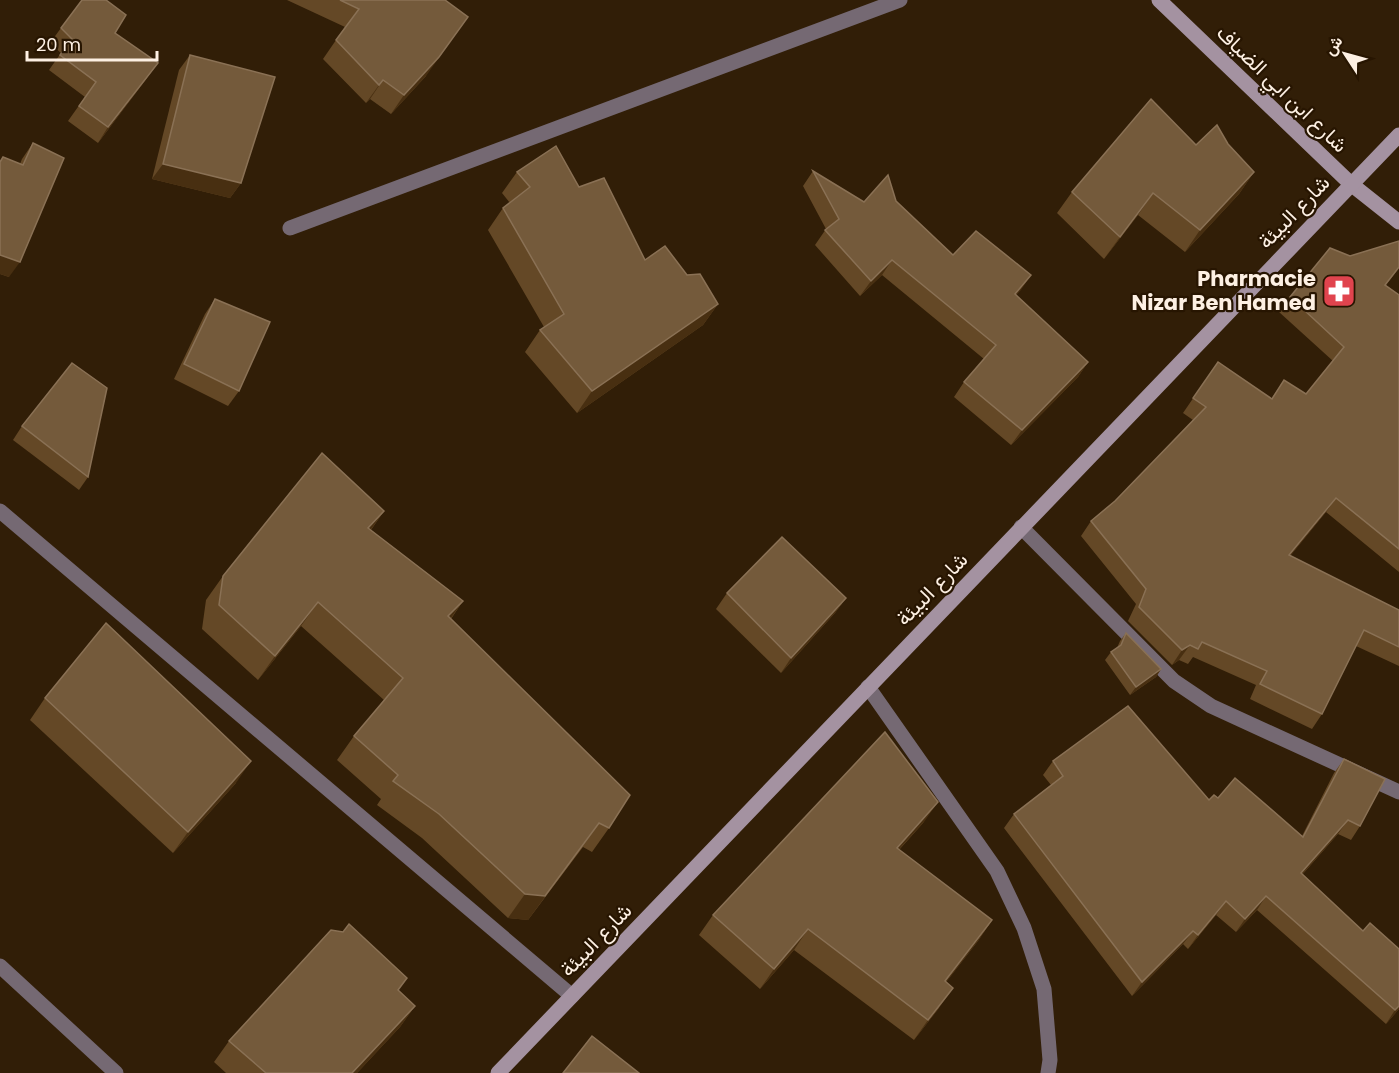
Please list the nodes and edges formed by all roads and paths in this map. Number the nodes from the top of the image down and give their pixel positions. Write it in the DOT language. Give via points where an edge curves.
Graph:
graph roads {
  1 [pos="900,0"];
  2 [pos="1159,0"];
  3 [pos="1399,135"];
  4 [pos="1351,184"];
  5 [pos="1399,222"];
  6 [pos="290,228"];
  7 [pos="0,511"];
  8 [pos="1021,526"];
  9 [pos="868,687"];
  10 [pos="1399,792"];
  11 [pos="0,966"];
  12 [pos="572,996"];
  13 [pos="116,1073"];
  14 [pos="498,1073"];
  15 [pos="1048,1073"];
  1 -- 6 [label="street"];
  2 -- 4 [label="street, شارع ابن ابي الضياف"];
  3 -- 4 [label="street, شارع البيئة"];
  4 -- 5 [label="street, شارع ابن ابي الضياف"];
  4 -- 8 [label="street, شارع البيئة"];
  7 -- 12 [label="street"];
  8 -- 9 [label="street, شارع البيئة"];
  8 -- 10 [label="street" via="1174,681 1211,706"];
  9 -- 12 [label="street, شارع البيئة"];
  9 -- 15 [label="street" via="997,871 1024,928 1044,989"];
  11 -- 13 [label="street"];
  12 -- 14 [label="street, شارع البيئة"];
}
